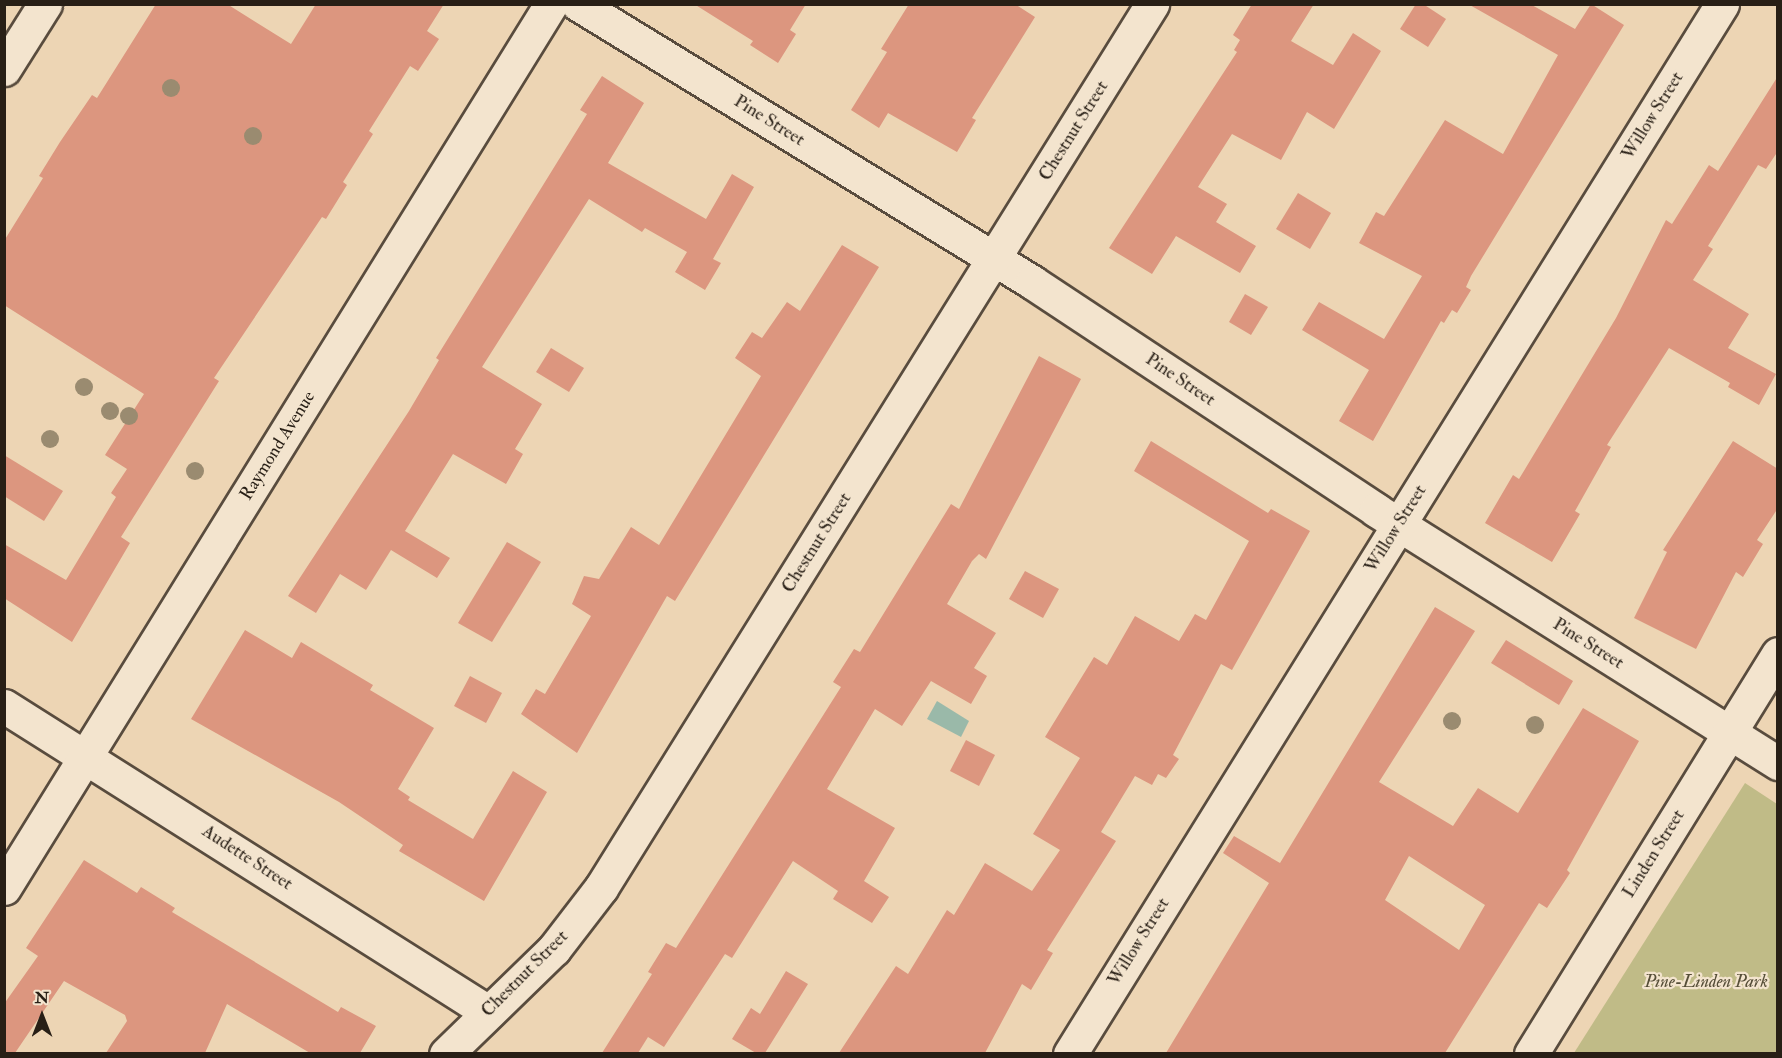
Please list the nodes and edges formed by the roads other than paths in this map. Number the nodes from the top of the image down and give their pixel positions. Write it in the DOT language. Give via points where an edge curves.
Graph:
graph roads {
  1 [pos="45,4"];
  2 [pos="551,4"];
  3 [pos="578,4"];
  4 [pos="1152,4"];
  5 [pos="1722,4"];
  6 [pos="4,69"];
  7 [pos="993,259"];
  8 [pos="1399,525"];
  9 [pos="1778,654"];
  10 [pos="4,706"];
  11 [pos="1728,733"];
  12 [pos="86,757"];
  13 [pos="1778,763"];
  14 [pos="4,888"];
  15 [pos="488,1011"];
  16 [pos="446,1053"];
  17 [pos="1070,1053"];
  18 [pos="1531,1053"];
  1 -- 6 [label="street"];
  2 -- 12 [label="street, Raymond Avenue"];
  3 -- 7 [label="street, Pine Street"];
  4 -- 7 [label="street, Chestnut Street"];
  5 -- 8 [label="street, Willow Street"];
  7 -- 8 [label="street, Pine Street"];
  7 -- 15 [label="street, Chestnut Street" via="602,888 554,949"];
  8 -- 11 [label="street, Pine Street"];
  8 -- 17 [label="street, Willow Street"];
  9 -- 11 [label="street, Linden Street"];
  10 -- 12 [label="street, Audette Street"];
  11 -- 13 [label="street, Pine Street"];
  11 -- 18 [label="street, Linden Street"];
  12 -- 14 [label="street, Raymond Avenue"];
  12 -- 15 [label="street, Audette Street"];
  15 -- 16 [label="street, Chestnut Street"];
}
